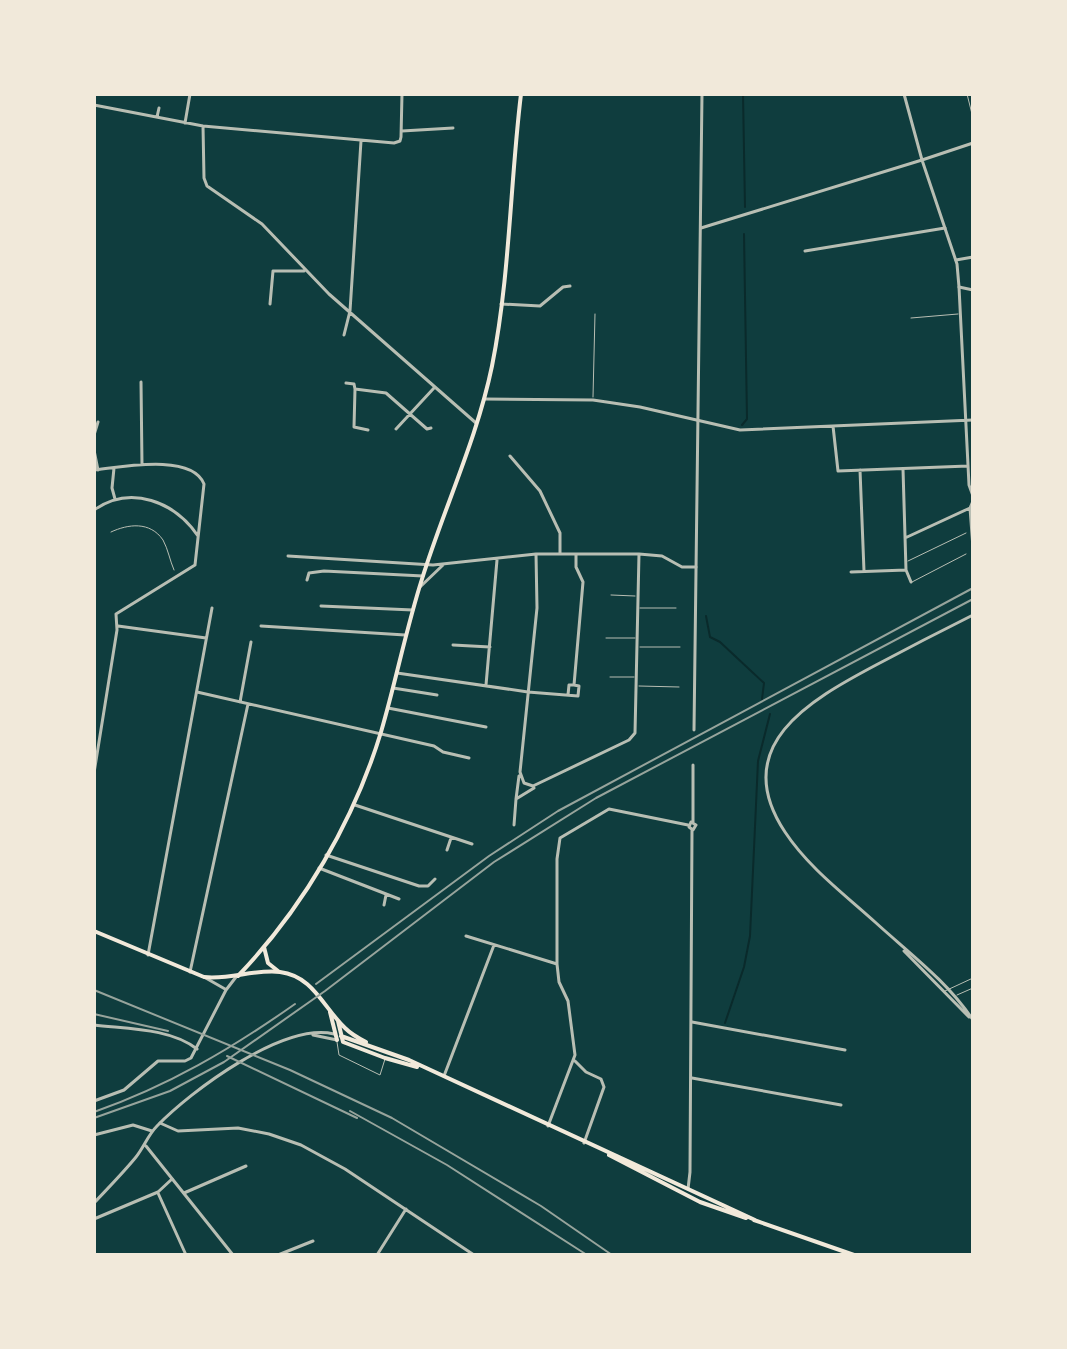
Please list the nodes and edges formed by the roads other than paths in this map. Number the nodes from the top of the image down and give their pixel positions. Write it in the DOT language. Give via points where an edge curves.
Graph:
graph roads {
  1 [pos="190,94"];
  2 [pos="402,94"];
  3 [pos="521,94"];
  4 [pos="702,94"];
  5 [pos="904,94"];
  6 [pos="967,94"];
  7 [pos="94,105"];
  8 [pos="159,108"];
  9 [pos="157,117"];
  10 [pos="973,118"];
  11 [pos="185,123"];
  12 [pos="203,126"];
  13 [pos="453,128"];
  14 [pos="402,131"];
  15 [pos="361,141"];
  16 [pos="973,143"];
  17 [pos="922,160"];
  18 [pos="701,228"];
  19 [pos="945,228"];
  20 [pos="805,251"];
  21 [pos="973,257"];
  22 [pos="956,260"];
  23 [pos="305,271"];
  24 [pos="570,286"];
  25 [pos="959,287"];
  26 [pos="973,290"];
  27 [pos="270,304"];
  28 [pos="501,304"];
  29 [pos="350,311"];
  30 [pos="595,314"];
  31 [pos="961,314"];
  32 [pos="911,318"];
  33 [pos="344,335"];
  34 [pos="141,382"];
  35 [pos="346,383"];
  36 [pos="435,387"];
  37 [pos="355,389"];
  38 [pos="484,399"];
  39 [pos="593,400"];
  40 [pos="410,415"];
  41 [pos="966,420"];
  42 [pos="973,420"];
  43 [pos="699,421"];
  44 [pos="98,422"];
  45 [pos="476,423"];
  46 [pos="833,426"];
  47 [pos="431,428"];
  48 [pos="396,429"];
  49 [pos="368,430"];
  50 [pos="94,435"];
  51 [pos="94,450"];
  52 [pos="510,456"];
  53 [pos="142,465"];
  54 [pos="968,466"];
  55 [pos="114,468"];
  56 [pos="903,469"];
  57 [pos="96,470"];
  58 [pos="860,470"];
  59 [pos="115,499"];
  60 [pos="973,499"];
  61 [pos="970,508"];
  62 [pos="94,510"];
  63 [pos="111,532"];
  64 [pos="966,533"];
  65 [pos="198,536"];
  66 [pos="905,538"];
  67 [pos="973,548"];
  68 [pos="536,554"];
  69 [pos="560,554"];
  70 [pos="576,554"];
  71 [pos="639,554"];
  72 [pos="966,554"];
  73 [pos="288,556"];
  74 [pos="497,560"];
  75 [pos="906,561"];
  76 [pos="428,564"];
  77 [pos="443,564"];
  78 [pos="696,567"];
  79 [pos="174,570"];
  80 [pos="906,570"];
  81 [pos="864,571"];
  82 [pos="851,572"];
  83 [pos="423,576"];
  84 [pos="307,580"];
  85 [pos="911,582"];
  86 [pos="420,587"];
  87 [pos="611,595"];
  88 [pos="637,596"];
  89 [pos="321,606"];
  90 [pos="212,608"];
  91 [pos="637,608"];
  92 [pos="676,608"];
  93 [pos="413,610"];
  94 [pos="973,615"];
  95 [pos="117,625"];
  96 [pos="261,626"];
  97 [pos="407,635"];
  98 [pos="206,638"];
  99 [pos="606,638"];
  100 [pos="637,638"];
  101 [pos="251,642"];
  102 [pos="453,645"];
  103 [pos="490,647"];
  104 [pos="637,647"];
  105 [pos="680,647"];
  106 [pos="397,673"];
  107 [pos="610,677"];
  108 [pos="636,677"];
  109 [pos="486,685"];
  110 [pos="574,685"];
  111 [pos="636,686"];
  112 [pos="679,687"];
  113 [pos="393,688"];
  114 [pos="197,691"];
  115 [pos="528,692"];
  116 [pos="437,695"];
  117 [pos="568,695"];
  118 [pos="240,702"];
  119 [pos="248,704"];
  120 [pos="388,708"];
  121 [pos="486,727"];
  122 [pos="94,730"];
  123 [pos="694,730"];
  124 [pos="101,731"];
  125 [pos="380,734"];
  126 [pos="469,758"];
  127 [pos="693,765"];
  128 [pos="520,772"];
  129 [pos="94,773"];
  130 [pos="537,786"];
  131 [pos="516,799"];
  132 [pos="351,804"];
  133 [pos="514,825"];
  134 [pos="691,826"];
  135 [pos="451,837"];
  136 [pos="472,844"];
  137 [pos="447,850"];
  138 [pos="326,855"];
  139 [pos="319,868"];
  140 [pos="435,879"];
  141 [pos="386,895"];
  142 [pos="399,899"];
  143 [pos="384,905"];
  144 [pos="94,931"];
  145 [pos="466,936"];
  146 [pos="494,945"];
  147 [pos="900,945"];
  148 [pos="264,947"];
  149 [pos="148,955"];
  150 [pos="557,964"];
  151 [pos="190,972"];
  152 [pos="280,972"];
  153 [pos="237,976"];
  154 [pos="204,977"];
  155 [pos="973,978"];
  156 [pos="973,988"];
  157 [pos="949,989"];
  158 [pos="226,990"];
  159 [pos="943,992"];
  160 [pos="956,996"];
  161 [pos="949,999"];
  162 [pos="335,1019"];
  163 [pos="973,1021"];
  164 [pos="692,1022"];
  165 [pos="94,1025"];
  166 [pos="318,1032"];
  167 [pos="306,1034"];
  168 [pos="340,1038"];
  169 [pos="375,1048"];
  170 [pos="197,1049"];
  171 [pos="845,1050"];
  172 [pos="386,1055"];
  173 [pos="574,1060"];
  174 [pos="444,1077"];
  175 [pos="692,1078"];
  176 [pos="95,1099"];
  177 [pos="841,1105"];
  178 [pos="160,1123"];
  179 [pos="548,1126"];
  180 [pos="152,1132"];
  181 [pos="94,1135"];
  182 [pos="584,1143"];
  183 [pos="145,1144"];
  184 [pos="246,1166"];
  185 [pos="172,1179"];
  186 [pos="158,1192"];
  187 [pos="687,1192"];
  188 [pos="184,1193"];
  189 [pos="94,1203"];
  190 [pos="406,1209"];
  191 [pos="94,1219"];
  192 [pos="313,1241"];
  193 [pos="834,1248"];
  194 [pos="186,1255"];
  195 [pos="233,1255"];
  196 [pos="278,1255"];
  197 [pos="377,1255"];
  198 [pos="474,1255"];
  199 [pos="832,1255"];
  200 [pos="854,1255"];
  1 -- 11 [label="street"];
  2 -- 14 [label="street"];
  3 -- 28 [label="main road"];
  4 -- 18 [label="street"];
  5 -- 17 [label="street"];
  6 -- 10 [label="lane"];
  7 -- 9 [label="street"];
  8 -- 9 [label="street"];
  9 -- 11 [label="street"];
  11 -- 12 [label="street"];
  12 -- 15 [label="street"];
  12 -- 23 [label="street" via="207,186 271,232"];
  13 -- 14 [label="street"];
  14 -- 15 [label="street" via="397,143"];
  15 -- 29 [label="street"];
  16 -- 17 [label="street"];
  17 -- 18 [label="street"];
  17 -- 19 [label="street"];
  18 -- 43 [label="street"];
  19 -- 20 [label="street"];
  19 -- 22 [label="street"];
  21 -- 22 [label="street"];
  22 -- 25 [label="street"];
  23 -- 27 [label="street" via="273,271"];
  23 -- 29 [label="street"];
  24 -- 28 [label="street" via="540,306"];
  25 -- 26 [label="street"];
  25 -- 31 [label="street"];
  28 -- 38 [label="main road"];
  29 -- 33 [label="street"];
  29 -- 36 [label="street"];
  30 -- 39 [label="lane"];
  31 -- 32 [label="lane"];
  31 -- 41 [label="street"];
  34 -- 53 [label="street"];
  35 -- 37 [label="street"];
  36 -- 40 [label="street"];
  36 -- 45 [label="street"];
  37 -- 40 [label="street" via="386,393"];
  37 -- 49 [label="street" via="354,427"];
  38 -- 39 [label="street"];
  38 -- 45 [label="main road"];
  39 -- 43 [label="street"];
  40 -- 47 [label="street"];
  40 -- 48 [label="street"];
  41 -- 42 [label="street"];
  41 -- 46 [label="street"];
  41 -- 54 [label="street"];
  43 -- 46 [label="street" via="740,430"];
  43 -- 78 [label="street"];
  44 -- 50 [label="street"];
  45 -- 76 [label="main road"];
  46 -- 58 [label="street" via="836,470"];
  51 -- 57 [label="street"];
  52 -- 69 [label="street" via="540,491 560,533"];
  53 -- 55 [label="street"];
  53 -- 65 [label="street" via="190,468 201,476"];
  54 -- 56 [label="street"];
  54 -- 60 [label="street"];
  55 -- 57 [label="street"];
  55 -- 59 [label="street"];
  56 -- 58 [label="street"];
  56 -- 66 [label="street"];
  58 -- 81 [label="street"];
  59 -- 62 [label="street"];
  59 -- 65 [label="street" via="140,497 164,505"];
  60 -- 61 [label="street"];
  61 -- 66 [label="street"];
  61 -- 67 [label="street"];
  63 -- 79 [label="lane" via="128,525 154,531"];
  64 -- 75 [label="lane"];
  65 -- 95 [label="street" via="192,569 118,611"];
  66 -- 75 [label="street"];
  68 -- 69 [label="street"];
  68 -- 74 [label="street"];
  68 -- 115 [label="street" via="537,608"];
  69 -- 70 [label="street"];
  70 -- 71 [label="street"];
  70 -- 110 [label="street" via="583,582"];
  71 -- 78 [label="street"];
  71 -- 88 [label="street"];
  72 -- 85 [label="lane"];
  73 -- 76 [label="street"];
  74 -- 77 [label="street"];
  74 -- 103 [label="street"];
  75 -- 80 [label="street"];
  76 -- 77 [label="street"];
  76 -- 83 [label="main road"];
  77 -- 86 [label="street"];
  78 -- 123 [label="street"];
  80 -- 81 [label="street"];
  80 -- 85 [label="street"];
  81 -- 82 [label="street"];
  83 -- 84 [label="street" via="324,571 309,573"];
  83 -- 86 [label="main road"];
  86 -- 93 [label="main road"];
  87 -- 88 [label="lane"];
  88 -- 91 [label="street"];
  89 -- 93 [label="street"];
  90 -- 98 [label="street"];
  91 -- 92 [label="lane"];
  91 -- 100 [label="street"];
  93 -- 97 [label="main road"];
  94 -- 147 [label="street" via="806,706 779,735 768,762 768,795 794,845"];
  95 -- 98 [label="street"];
  95 -- 124 [label="street"];
  96 -- 97 [label="street"];
  97 -- 106 [label="main road"];
  98 -- 114 [label="street"];
  99 -- 100 [label="lane"];
  100 -- 104 [label="street"];
  101 -- 118 [label="street"];
  102 -- 103 [label="street"];
  103 -- 109 [label="street"];
  104 -- 105 [label="lane"];
  104 -- 108 [label="street"];
  106 -- 109 [label="street"];
  106 -- 113 [label="main road"];
  107 -- 108 [label="lane"];
  108 -- 111 [label="street"];
  109 -- 115 [label="street"];
  110 -- 117 [label="street" via="569,685"];
  110 -- 117 [label="street" via="579,686 578,696"];
  111 -- 112 [label="lane"];
  111 -- 130 [label="street" via="633,738"];
  113 -- 116 [label="street"];
  113 -- 120 [label="main road"];
  114 -- 118 [label="street"];
  114 -- 149 [label="street"];
  115 -- 117 [label="street"];
  115 -- 128 [label="street"];
  118 -- 119 [label="street"];
  119 -- 125 [label="street"];
  119 -- 151 [label="street"];
  120 -- 121 [label="street"];
  120 -- 125 [label="main road"];
  122 -- 124 [label="street"];
  124 -- 129 [label="street"];
  125 -- 126 [label="street"];
  125 -- 132 [label="main road"];
  127 -- 134 [label="street"];
  128 -- 130 [label="street" via="524,783"];
  128 -- 131 [label="street"];
  130 -- 131 [label="street"];
  131 -- 133 [label="street"];
  132 -- 135 [label="street"];
  132 -- 138 [label="main road"];
  134 -- 150 [label="street" via="609,809 560,838"];
  134 -- 164 [label="street"];
  135 -- 136 [label="street"];
  135 -- 137 [label="street"];
  138 -- 139 [label="main road"];
  138 -- 140 [label="street" via="419,886"];
  139 -- 141 [label="street"];
  139 -- 148 [label="main road"];
  141 -- 142 [label="street"];
  141 -- 143 [label="street"];
  144 -- 149 [label="main road"];
  145 -- 146 [label="street"];
  146 -- 150 [label="street"];
  146 -- 174 [label="street"];
  147 -- 157 [label="street"];
  147 -- 159 [label="street"];
  148 -- 152 [label="main road" via="268,963"];
  148 -- 153 [label="main road"];
  149 -- 151 [label="main road"];
  150 -- 173 [label="street" via="568,1001"];
  151 -- 154 [label="main road"];
  152 -- 153 [label="main road"];
  152 -- 162 [label="main road" via="311,986"];
  153 -- 154 [label="main road"];
  153 -- 158 [label="street"];
  154 -- 158 [label="street"];
  155 -- 157 [label="lane"];
  156 -- 160 [label="lane"];
  157 -- 159 [label="lane"];
  157 -- 160 [label="street"];
  158 -- 170 [label="street"];
  159 -- 161 [label="street"];
  160 -- 161 [label="lane"];
  160 -- 163 [label="street"];
  161 -- 163 [label="street"];
  162 -- 166 [label="street"];
  162 -- 168 [label="main road"];
  162 -- 169 [label="main road"];
  164 -- 171 [label="street"];
  164 -- 175 [label="street"];
  165 -- 170 [label="street" via="152,1032"];
  166 -- 167 [label="street"];
  166 -- 168 [label="street"];
  167 -- 168 [label="street"];
  167 -- 178 [label="street" via="265,1047"];
  168 -- 169 [label="main road"];
  168 -- 172 [label="main road"];
  168 -- 172 [label="lane" via="339,1055 380,1075"];
  169 -- 172 [label="main road"];
  170 -- 176 [label="street" via="185,1061 158,1061 124,1090"];
  172 -- 174 [label="main road"];
  173 -- 179 [label="street"];
  173 -- 182 [label="street" via="604,1087"];
  174 -- 179 [label="main road"];
  175 -- 177 [label="street"];
  175 -- 187 [label="street"];
  178 -- 180 [label="street"];
  178 -- 190 [label="street" via="178,1131 238,1128 301,1145"];
  179 -- 182 [label="main road"];
  180 -- 181 [label="street" via="133,1125"];
  180 -- 183 [label="street"];
  182 -- 187 [label="main road"];
  183 -- 185 [label="street"];
  183 -- 189 [label="street"];
  184 -- 188 [label="street"];
  185 -- 186 [label="street"];
  185 -- 188 [label="street"];
  186 -- 191 [label="street"];
  186 -- 194 [label="street"];
  187 -- 193 [label="main road" via="708,1206"];
  188 -- 195 [label="street"];
  190 -- 197 [label="street"];
  190 -- 198 [label="street"];
  192 -- 196 [label="street"];
  193 -- 199 [label="street"];
  193 -- 200 [label="main road"];
}
